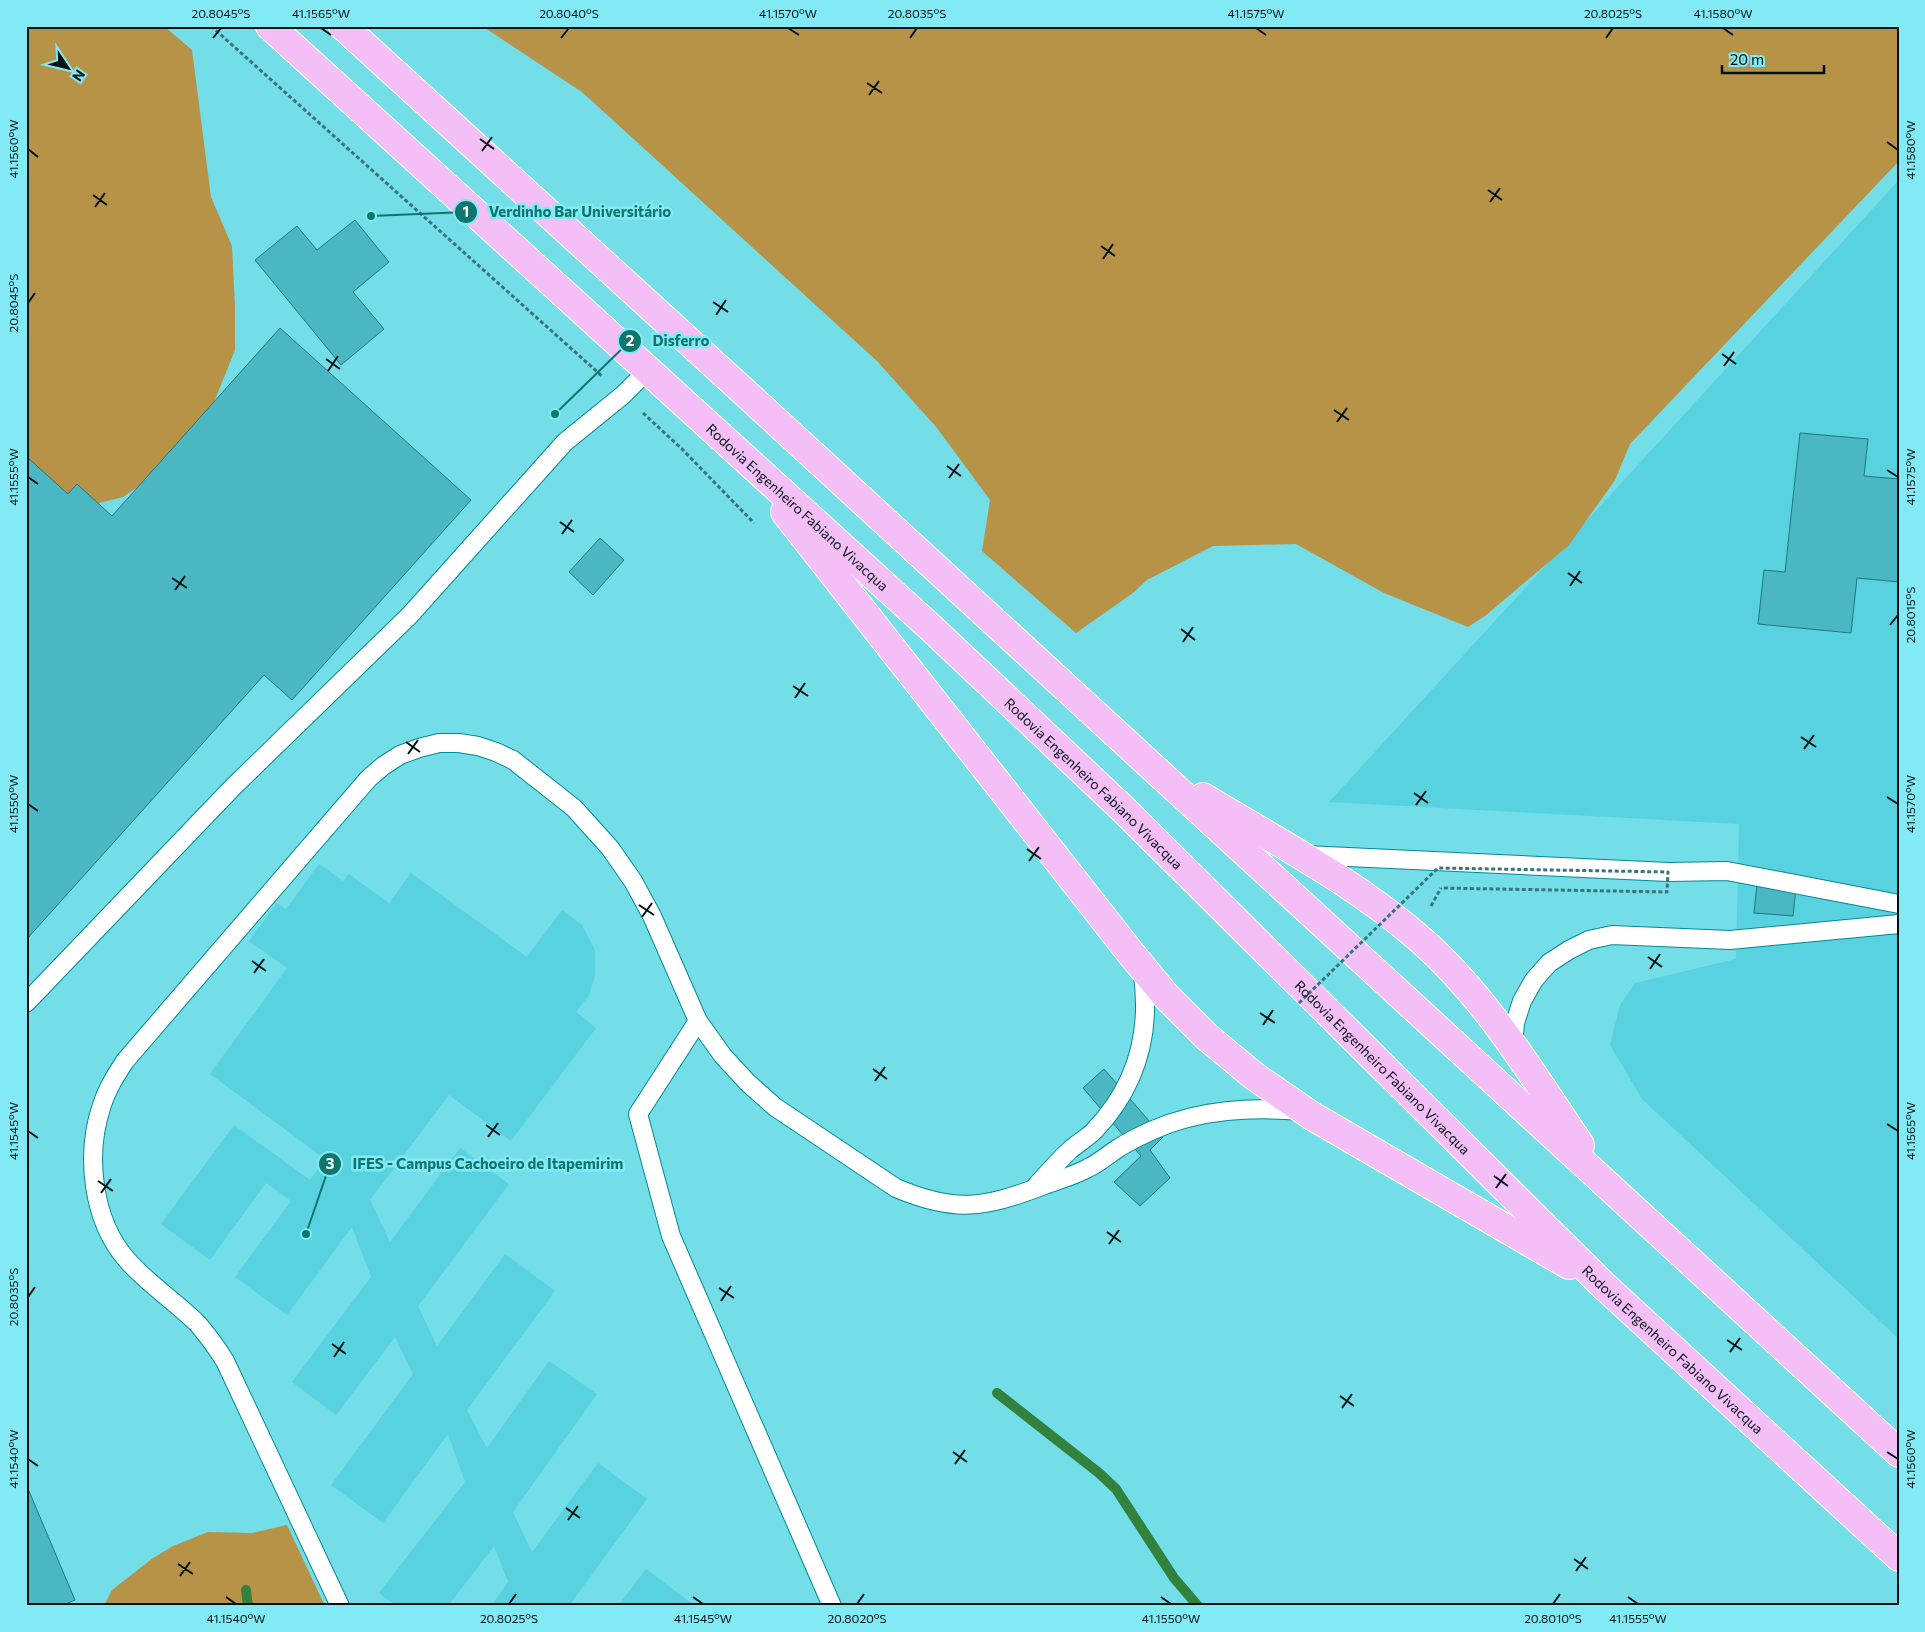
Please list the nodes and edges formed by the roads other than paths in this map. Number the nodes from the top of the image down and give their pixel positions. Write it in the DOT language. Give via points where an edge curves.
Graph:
graph roads {
  1 [pos="270,26"];
  2 [pos="343,26"];
  3 [pos="648,370"];
  4 [pos="738,452"];
  5 [pos="1152,767"];
  6 [pos="1300,855"];
  7 [pos="1899,904"];
  8 [pos="1899,924"];
  9 [pos="1142,966"];
  10 [pos="26,1003"];
  11 [pos="698,1021"];
  12 [pos="1513,1047"];
  13 [pos="1304,1111"];
  14 [pos="1608,1185"];
  15 [pos="1032,1190"];
  16 [pos="1602,1284"];
  17 [pos="1899,1453"];
  18 [pos="1899,1557"];
  19 [pos="340,1606"];
  20 [pos="832,1606"];
  1 -- 3 [label="highway, Rodovia Engenheiro Fabiano Vivacqua"];
  2 -- 5 [label="highway"];
  3 -- 4 [label="highway, Rodovia Engenheiro Fabiano Vivacqua"];
  3 -- 10 [label="lane" via="623,395 565,442 410,615 233,787"];
  4 -- 9 [label="highway"];
  4 -- 16 [label="highway, Rodovia Engenheiro Fabiano Vivacqua" via="1123,809"];
  5 -- 6 [label="highway"];
  5 -- 14 [label="highway"];
  6 -- 7 [label="lane" via="1668,872 1727,871"];
  6 -- 12 [label="highway" via="1364,894 1422,941 1461,981"];
  8 -- 12 [label="lane" via="1730,940 1612,935 1589,940 1549,963 1534,980 1515,1023"];
  9 -- 13 [label="highway" via="1166,996 1207,1037"];
  9 -- 15 [label="lane" via="1146,989 1144,1035 1128,1084 1093,1131"];
  11 -- 15 [label="lane" via="729,1063 775,1108 896,1188 941,1203 964,1205 988,1204"];
  11 -- 19 [label="lane" via="648,909 627,872 593,828 574,808 513,760 478,746 439,743 400,755 368,779 125,1061 111,1082 102,1105 93,1154 94,1179 105,1222 127,1260 196,1323 225,1361"];
  11 -- 20 [label="lane" via="638,1114 671,1236"];
  12 -- 14 [label="highway"];
  13 -- 15 [label="lane" via="1266,1108 1227,1110 1189,1117 1120,1147 1089,1168"];
  13 -- 16 [label="highway"];
  14 -- 17 [label="highway"];
  16 -- 18 [label="highway, Rodovia Engenheiro Fabiano Vivacqua"];
}
